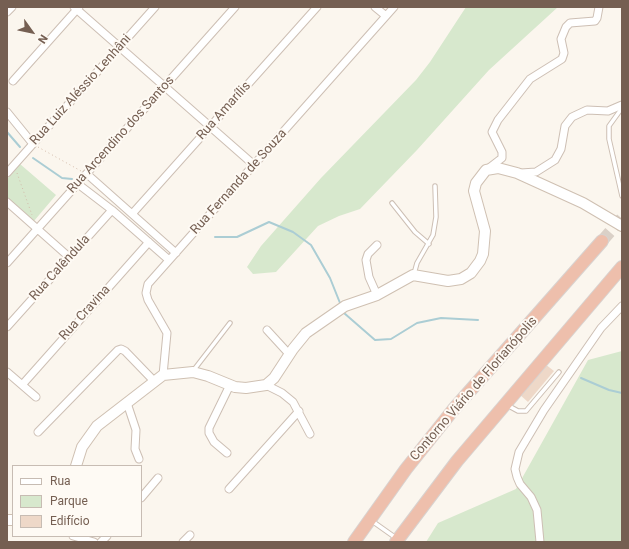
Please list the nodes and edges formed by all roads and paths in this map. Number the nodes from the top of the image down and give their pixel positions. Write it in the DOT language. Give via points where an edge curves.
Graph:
graph roads {
  1 [pos="12,7"];
  2 [pos="155,7"];
  3 [pos="235,7"];
  4 [pos="317,7"];
  5 [pos="375,7"];
  6 [pos="394,7"];
  7 [pos="599,7"];
  8 [pos="77,8"];
  9 [pos="7,12"];
  10 [pos="386,16"];
  11 [pos="120,47"];
  12 [pos="13,81"];
  13 [pos="164,87"];
  14 [pos="622,107"];
  15 [pos="7,112"];
  16 [pos="210,127"];
  17 [pos="33,144"];
  18 [pos="14,165"];
  19 [pos="254,165"];
  20 [pos="486,170"];
  21 [pos="517,172"];
  22 [pos="7,173"];
  23 [pos="87,174"];
  24 [pos="78,184"];
  25 [pos="435,186"];
  26 [pos="622,196"];
  27 [pos="7,202"];
  28 [pos="392,203"];
  29 [pos="112,210"];
  30 [pos="132,214"];
  31 [pos="32,215"];
  32 [pos="622,226"];
  33 [pos="38,229"];
  34 [pos="602,241"];
  35 [pos="149,242"];
  36 [pos="429,244"];
  37 [pos="377,245"];
  38 [pos="176,253"];
  39 [pos="69,257"];
  40 [pos="170,260"];
  41 [pos="7,263"];
  42 [pos="622,267"];
  43 [pos="413,275"];
  44 [pos="377,295"];
  45 [pos="622,306"];
  46 [pos="230,323"];
  47 [pos="7,327"];
  48 [pos="267,330"];
  49 [pos="289,354"];
  50 [pos="7,372"];
  51 [pos="193,372"];
  52 [pos="559,372"];
  53 [pos="163,375"];
  54 [pos="154,381"];
  55 [pos="22,385"];
  56 [pos="230,385"];
  57 [pos="266,385"];
  58 [pos="36,397"];
  59 [pos="127,403"];
  60 [pos="505,404"];
  61 [pos="299,411"];
  62 [pos="38,432"];
  63 [pos="310,434"];
  64 [pos="227,453"];
  65 [pos="139,459"];
  66 [pos="76,465"];
  67 [pos="158,478"];
  68 [pos="228,489"];
  69 [pos="142,497"];
  70 [pos="370,519"];
  71 [pos="190,535"];
  72 [pos="76,537"];
  73 [pos="397,540"];
  74 [pos="94,542"];
  75 [pos="183,542"];
  76 [pos="354,542"];
  77 [pos="540,542"];
  1 -- 9 [label="street"];
  2 -- 11 [label="street, Rua Luiz Aléssio Lenhâni"];
  3 -- 13 [label="street, Rua Arcendino dos Santos"];
  4 -- 16 [label="street, Rua Amarílis"];
  5 -- 10 [label="street"];
  6 -- 10 [label="street, Rua Fernanda de Souza"];
  7 -- 20 [label="street" via="595,21 570,23 566,27 561,39 564,53 562,59 530,79 498,120 492,132 502,152 502,158"];
  8 -- 11 [label="street"];
  8 -- 12 [label="street"];
  10 -- 19 [label="street, Rua Fernanda de Souza"];
  11 -- 13 [label="street"];
  11 -- 17 [label="street, Rua Luiz Aléssio Lenhâni"];
  13 -- 16 [label="street"];
  13 -- 23 [label="street, Rua Arcendino dos Santos"];
  14 -- 21 [label="street" via="608,111 587,110 572,117 565,126 561,150 555,160 536,172"];
  14 -- 26 [label="lane" via="609,126"];
  15 -- 17 [label="street"];
  16 -- 19 [label="street"];
  16 -- 30 [label="street, Rua Amarílis"];
  17 -- 18 [label="street, Rua Luiz Aléssio Lenhâni"];
  17 -- 23 [label="path"];
  18 -- 22 [label="street, Rua Luiz Aléssio Lenhâni"];
  18 -- 31 [label="path"];
  19 -- 38 [label="street, Rua Fernanda de Souza"];
  20 -- 21 [label="street" via="498,168"];
  20 -- 43 [label="street" via="476,182 474,191 485,231 483,254 476,268 466,276 454,280"];
  21 -- 32 [label="street" via="583,203"];
  23 -- 24 [label="street, Rua Arcendino dos Santos"];
  23 -- 30 [label="street"];
  24 -- 29 [label="street"];
  24 -- 33 [label="street, Rua Arcendino dos Santos"];
  25 -- 36 [label="lane" via="436,217"];
  27 -- 33 [label="street"];
  28 -- 36 [label="lane" via="415,232"];
  29 -- 35 [label="street"];
  29 -- 39 [label="street, Rua Calêndula"];
  30 -- 38 [label="street"];
  33 -- 39 [label="street"];
  33 -- 41 [label="street, Rua Arcendino dos Santos"];
  34 -- 70 [label="highway, Contorno Viário de Florianópolis" via="453,410"];
  35 -- 40 [label="street"];
  35 -- 55 [label="street, Rua Cravina"];
  36 -- 43 [label="lane"];
  37 -- 44 [label="street" via="366,260 369,277"];
  38 -- 40 [label="street, Rua Fernanda de Souza"];
  39 -- 47 [label="street, Rua Calêndula"];
  40 -- 53 [label="street, Rua Fernanda de Souza" via="146,288 148,300 167,333"];
  42 -- 60 [label="highway"];
  43 -- 44 [label="street"];
  44 -- 49 [label="street" via="346,306 327,318 306,333"];
  45 -- 77 [label="street" via="602,328 544,410 519,452 517,477 537,510"];
  46 -- 51 [label="lane"];
  48 -- 49 [label="street"];
  49 -- 57 [label="street" via="280,370"];
  50 -- 55 [label="street"];
  51 -- 53 [label="street"];
  51 -- 56 [label="street"];
  52 -- 60 [label="lane" via="526,411 518,411"];
  53 -- 54 [label="street"];
  54 -- 59 [label="street"];
  54 -- 62 [label="street" via="120,349"];
  55 -- 58 [label="street"];
  56 -- 57 [label="street" via="246,388"];
  56 -- 64 [label="street" via="209,428 214,442"];
  57 -- 61 [label="street" via="289,397"];
  59 -- 65 [label="street" via="136,430 135,449"];
  59 -- 66 [label="street" via="91,432 82,447"];
  60 -- 73 [label="highway" via="456,461"];
  61 -- 63 [label="street"];
  61 -- 68 [label="street"];
  67 -- 69 [label="street"];
  70 -- 73 [label="lane"];
  70 -- 76 [label="highway, Contorno Viário de Florianópolis"];
  71 -- 75 [label="street"];
  72 -- 74 [label="street"];
}
